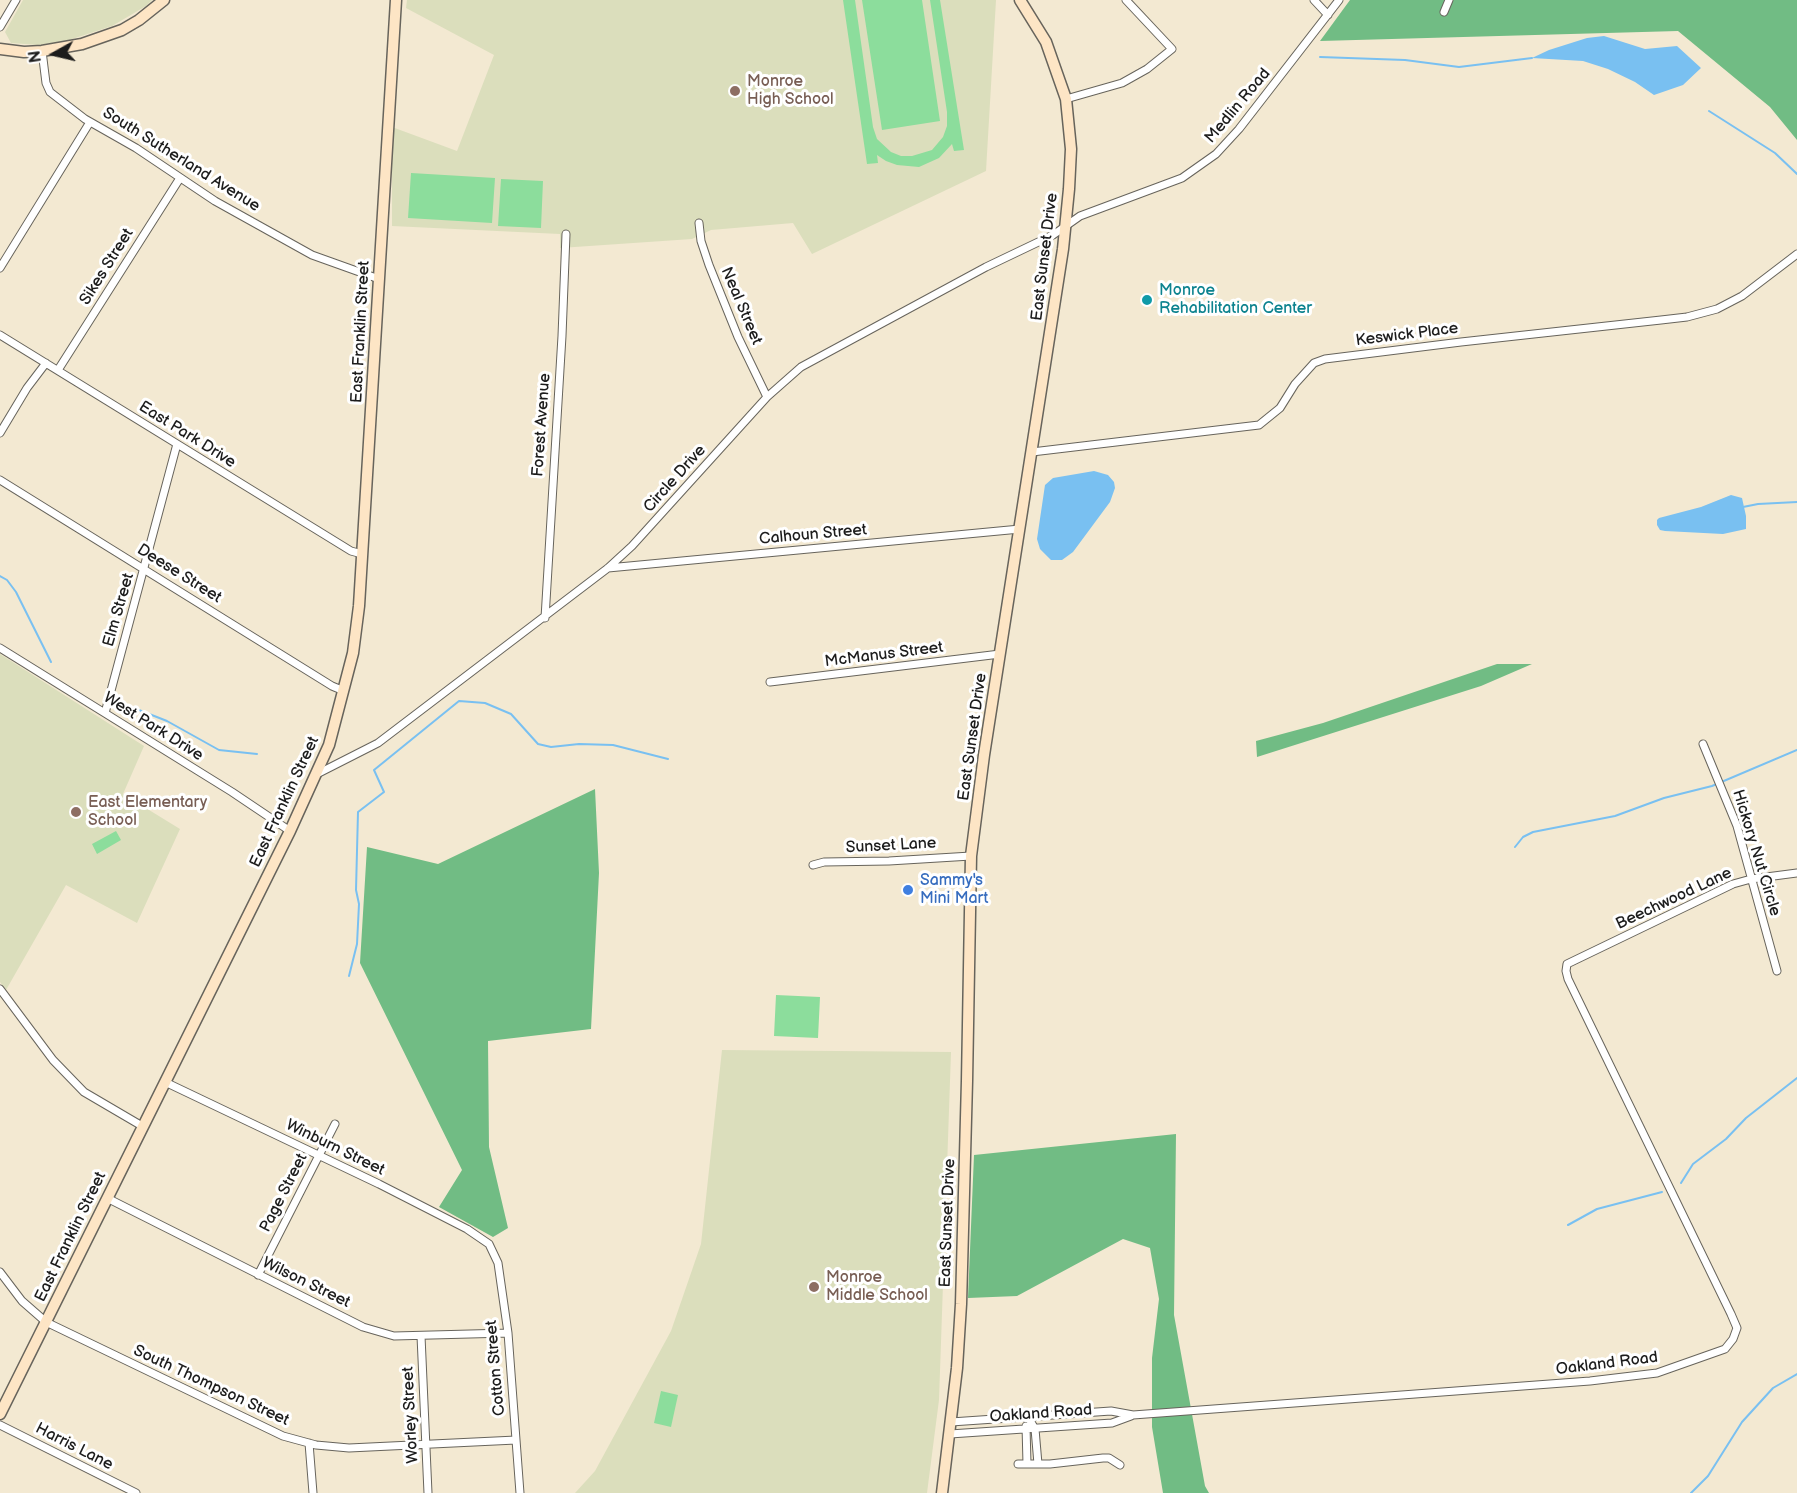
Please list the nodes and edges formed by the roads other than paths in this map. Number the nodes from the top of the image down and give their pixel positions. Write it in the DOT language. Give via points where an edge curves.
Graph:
graph roads {
  1 [pos="16,0"];
  2 [pos="164,0"];
  3 [pos="396,0"];
  4 [pos="1020,0"];
  5 [pos="1126,0"];
  6 [pos="1314,0"];
  7 [pos="1339,0"];
  8 [pos="1449,0"];
  9 [pos="1444,12"];
  10 [pos="1328,15"];
  11 [pos="0,27"];
  12 [pos="0,48"];
  13 [pos="42,51"];
  14 [pos="1066,99"];
  15 [pos="90,122"];
  16 [pos="180,178"];
  17 [pos="699,222"];
  18 [pos="1066,226"];
  19 [pos="566,234"];
  20 [pos="1797,254"];
  21 [pos="0,268"];
  22 [pos="379,279"];
  23 [pos="0,335"];
  24 [pos="46,363"];
  25 [pos="58,370"];
  26 [pos="767,397"];
  27 [pos="0,433"];
  28 [pos="177,444"];
  29 [pos="1032,452"];
  30 [pos="0,480"];
  31 [pos="1020,529"];
  32 [pos="362,554"];
  33 [pos="608,568"];
  34 [pos="144,570"];
  35 [pos="545,618"];
  36 [pos="0,648"];
  37 [pos="1000,654"];
  38 [pos="770,682"];
  39 [pos="344,691"];
  40 [pos="105,713"];
  41 [pos="1702,744"];
  42 [pos="317,774"];
  43 [pos="290,831"];
  44 [pos="971,856"];
  45 [pos="813,865"];
  46 [pos="1797,873"];
  47 [pos="1751,879"];
  48 [pos="1567,964"];
  49 [pos="1777,971"];
  50 [pos="0,989"];
  51 [pos="165,1082"];
  52 [pos="335,1124"];
  53 [pos="142,1126"];
  54 [pos="318,1155"];
  55 [pos="107,1198"];
  56 [pos="489,1244"];
  57 [pos="0,1272"];
  58 [pos="258,1275"];
  59 [pos="46,1322"];
  60 [pos="508,1333"];
  61 [pos="421,1336"];
  62 [pos="0,1414"];
  63 [pos="1133,1415"];
  64 [pos="1028,1417"];
  65 [pos="951,1422"];
  66 [pos="0,1425"];
  67 [pos="1035,1429"];
  68 [pos="1025,1430"];
  69 [pos="950,1434"];
  70 [pos="516,1440"];
  71 [pos="309,1443"];
  72 [pos="426,1444"];
  73 [pos="1018,1464"];
  74 [pos="1027,1464"];
  75 [pos="1038,1464"];
  76 [pos="1120,1465"];
  77 [pos="136,1493"];
  78 [pos="313,1493"];
  79 [pos="428,1493"];
  80 [pos="520,1493"];
  81 [pos="942,1493"];
  1 -- 11 [label="street"];
  2 -- 13 [label="street" via="122,30 82,44"];
  3 -- 22 [label="street, East Franklin Street"];
  4 -- 14 [label="street, East Sunset Drive" via="1046,42"];
  5 -- 14 [label="street" via="1172,49 1122,83"];
  6 -- 10 [label="street"];
  7 -- 10 [label="street, Medlin Road"];
  8 -- 9 [label="street"];
  10 -- 18 [label="street, Medlin Road" via="1216,154 1182,178 1080,216"];
  12 -- 13 [label="street"];
  13 -- 15 [label="street, South Sutherland Avenue" via="50,92"];
  14 -- 18 [label="street, East Sunset Drive" via="1071,149"];
  15 -- 16 [label="street, South Sutherland Avenue"];
  15 -- 21 [label="street"];
  16 -- 22 [label="street, South Sutherland Avenue" via="312,255"];
  16 -- 25 [label="street, Sikes Street"];
  17 -- 26 [label="street, Neal Street" via="709,265"];
  18 -- 26 [label="street, Circle Drive" via="820,356"];
  18 -- 29 [label="street, East Sunset Drive"];
  19 -- 35 [label="street, Forest Avenue"];
  20 -- 29 [label="street, Keswick Place" via="1742,296 1717,309 1687,317 1325,358 1314,363 1295,384 1281,408 1259,424"];
  22 -- 32 [label="street, East Franklin Street"];
  23 -- 24 [label="street, East Park Drive"];
  24 -- 25 [label="street, East Park Drive"];
  24 -- 27 [label="street"];
  25 -- 28 [label="street, East Park Drive"];
  26 -- 33 [label="street, Circle Drive"];
  28 -- 32 [label="street, East Park Drive" via="351,551"];
  28 -- 34 [label="street, Elm Street"];
  29 -- 31 [label="street, East Sunset Drive"];
  30 -- 34 [label="street, Deese Street"];
  31 -- 33 [label="street, Calhoun Street"];
  31 -- 37 [label="street, East Sunset Drive"];
  32 -- 39 [label="street, East Franklin Street" via="359,606"];
  33 -- 35 [label="street, Circle Drive"];
  34 -- 39 [label="street, Deese Street"];
  34 -- 40 [label="street, Elm Street"];
  35 -- 42 [label="street, Circle Drive" via="378,743"];
  36 -- 40 [label="street, West Park Drive"];
  37 -- 38 [label="street, McManus Street"];
  37 -- 44 [label="street, East Sunset Drive"];
  39 -- 42 [label="street, East Franklin Street"];
  40 -- 43 [label="street, West Park Drive"];
  41 -- 47 [label="street, Hickory Nut Circle" via="1737,826"];
  42 -- 43 [label="street, East Franklin Street"];
  43 -- 51 [label="street, East Franklin Street"];
  44 -- 45 [label="street, Sunset Lane"];
  44 -- 65 [label="street, East Sunset Drive" via="961,1304"];
  46 -- 47 [label="street, Beechwood Lane"];
  47 -- 48 [label="street, Beechwood Lane" via="1733,884"];
  47 -- 49 [label="street, Hickory Nut Circle"];
  48 -- 63 [label="street, Oakland Road" via="1568,979 1731,1314 1737,1329 1725,1349 1657,1373 1590,1381"];
  50 -- 53 [label="street" via="53,1060 84,1092"];
  51 -- 53 [label="street, East Franklin Street"];
  51 -- 54 [label="street, Winburn Street"];
  52 -- 54 [label="street, Page Street"];
  53 -- 55 [label="street, East Franklin Street"];
  54 -- 56 [label="street, Winburn Street" via="467,1229"];
  54 -- 58 [label="street, Page Street"];
  55 -- 58 [label="street, Wilson Street"];
  55 -- 59 [label="street, East Franklin Street"];
  56 -- 60 [label="street, Cotton Street" via="498,1263"];
  57 -- 59 [label="street, South Thompson Street" via="22,1301"];
  58 -- 61 [label="street, Wilson Street" via="363,1327 394,1336"];
  59 -- 62 [label="street, East Franklin Street"];
  59 -- 71 [label="street, South Thompson Street" via="283,1436"];
  60 -- 61 [label="street, Wilson Street"];
  60 -- 70 [label="street, Cotton Street"];
  61 -- 72 [label="street, Worley Street"];
  63 -- 64 [label="street, Oakland Road" via="1111,1411"];
  63 -- 67 [label="street, Oakland Road" via="1112,1423"];
  64 -- 65 [label="street, Oakland Road"];
  64 -- 67 [label="street"];
  64 -- 68 [label="street"];
  65 -- 69 [label="street, East Sunset Drive"];
  66 -- 77 [label="street, Harris Lane"];
  67 -- 68 [label="street, Oakland Road"];
  67 -- 75 [label="street"];
  68 -- 69 [label="street, Oakland Road"];
  68 -- 74 [label="street"];
  69 -- 81 [label="street, East Sunset Drive"];
  70 -- 72 [label="street, South Thompson Street"];
  70 -- 80 [label="street, Cotton Street"];
  71 -- 72 [label="street, South Thompson Street" via="349,1448"];
  71 -- 78 [label="street"];
  72 -- 79 [label="street, Worley Street"];
  73 -- 74 [label="street"];
  74 -- 75 [label="street"];
  75 -- 76 [label="street" via="1109,1458"];
}
